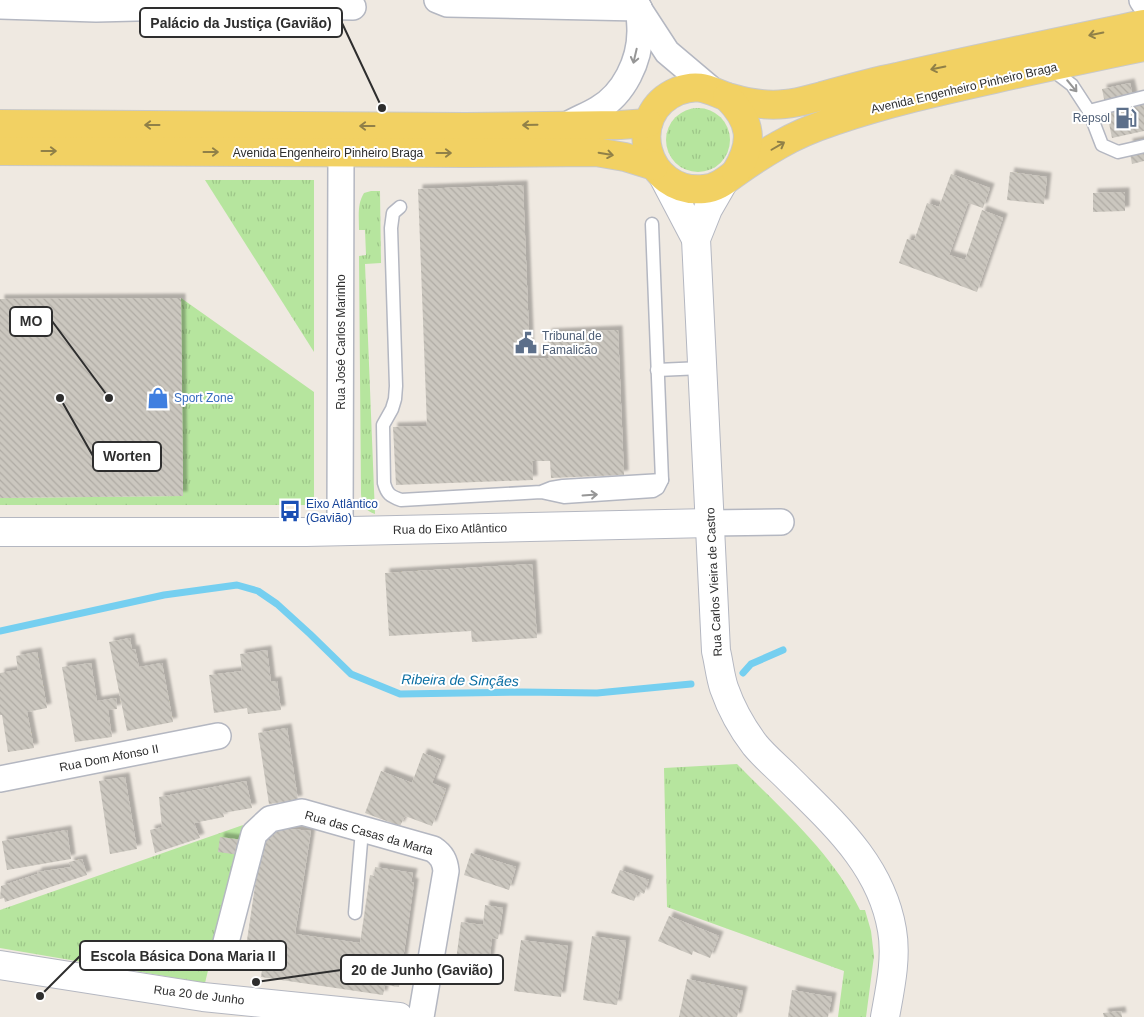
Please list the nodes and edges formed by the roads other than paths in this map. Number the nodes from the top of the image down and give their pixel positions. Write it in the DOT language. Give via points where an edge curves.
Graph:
graph roads {
  1 [pos="437,0"];
  2 [pos="250,3"];
  3 [pos="136,4"];
  4 [pos="637,4"];
  5 [pos="3,5"];
  6 [pos="353,7"];
  7 [pos="1144,24"];
  8 [pos="1144,47"];
  9 [pos="1049,67"];
  10 [pos="719,93"];
  11 [pos="1144,97"];
  12 [pos="1089,111"];
  13 [pos="648,123"];
  14 [pos="0,124"];
  15 [pos="567,124"];
  16 [pos="1144,146"];
  17 [pos="0,151"];
  18 [pos="341,153"];
  19 [pos="659,172"];
  20 [pos="730,178"];
  21 [pos="400,207"];
  22 [pos="652,224"];
  23 [pos="696,239"];
  24 [pos="702,368"];
  25 [pos="657,370"];
  26 [pos="781,522"];
  27 [pos="710,523"];
  28 [pos="340,531"];
  29 [pos="0,532"];
  30 [pos="218,736"];
  31 [pos="0,779"];
  32 [pos="362,830"];
  33 [pos="354,913"];
  34 [pos="226,946"];
  35 [pos="0,965"];
  36 [pos="399,1017"];
  37 [pos="421,1017"];
  38 [pos="885,1017"];
  1 -- 4 [label="street" via="447,4"];
  2 -- 3 [label="street"];
  2 -- 6 [label="street"];
  3 -- 5 [label="street" via="96,9"];
  4 -- 10 [label="street" via="667,52"];
  4 -- 15 [label="street, one-way" via="640,32 634,62 624,85 598,109"];
  7 -- 10 [label="main road, Avenida Engenheiro Pinheiro Braga, one-way" via="896,77 801,102 764,104"];
  8 -- 9 [label="main road, Avenida Engenheiro Pinheiro Braga"];
  9 -- 12 [label="lane, one-way" via="1072,85"];
  20 -- 9 [label="main road, Avenida Engenheiro Pinheiro Braga, one-way" via="780,144 832,122 894,102"];
  10 -- 13 [label="main road, Avenida Engenheiro Pinheiro Braga" via="696,87 680,90 666,98"];
  10 -- 20 [label="main road" via="739,109 749,141 745,157"];
  11 -- 12 [label="lane"];
  12 -- 16 [label="lane" via="1102,145 1118,152"];
  13 -- 15 [label="main road"];
  13 -- 19 [label="main road" via="648,152"];
  15 -- 14 [label="main road, one-way" via="466,127"];
  17 -- 18 [label="main road, Avenida Engenheiro Pinheiro Braga, one-way"];
  18 -- 19 [label="main road, Avenida Engenheiro Pinheiro Braga, one-way" via="596,152 625,157"];
  18 -- 28 [label="street, Rua José Carlos Marinho"];
  19 -- 20 [label="main road, Avenida Engenheiro Pinheiro Braga" via="678,186 693,190 708,189"];
  19 -- 23 [label="street, Rua Carlos Vieira de Castro"];
  20 -- 23 [label="street, Rua Carlos Vieira de Castro" via="708,209"];
  21 -- 25 [label="lane" via="393,213 390,228 395,399 383,425 386,492 391,496 401,500 542,492 564,497 658,488 662,480"];
  22 -- 25 [label="lane"];
  23 -- 24 [label="street, Rua Carlos Vieira de Castro"];
  24 -- 25 [label="lane"];
  24 -- 27 [label="street, Rua Carlos Vieira de Castro"];
  26 -- 27 [label="street, Rua do Eixo Atlântico"];
  27 -- 28 [label="street, Rua do Eixo Atlântico"];
  27 -- 38 [label="street, Rua Carlos Vieira de Castro" via="716,651 724,688 756,746 856,849 885,898 893,932 893,967"];
  28 -- 29 [label="street, Rua do Eixo Atlântico"];
  30 -- 31 [label="street, Rua Dom Afonso II"];
  32 -- 33 [label="lane"];
  32 -- 34 [label="street, Rua das Casas da Marta" via="302,812 270,819 254,834"];
  32 -- 37 [label="street, Rua das Casas da Marta" via="432,849 445,864"];
  35 -- 36 [label="street, Rua 20 de Junho" via="203,997"];
}
